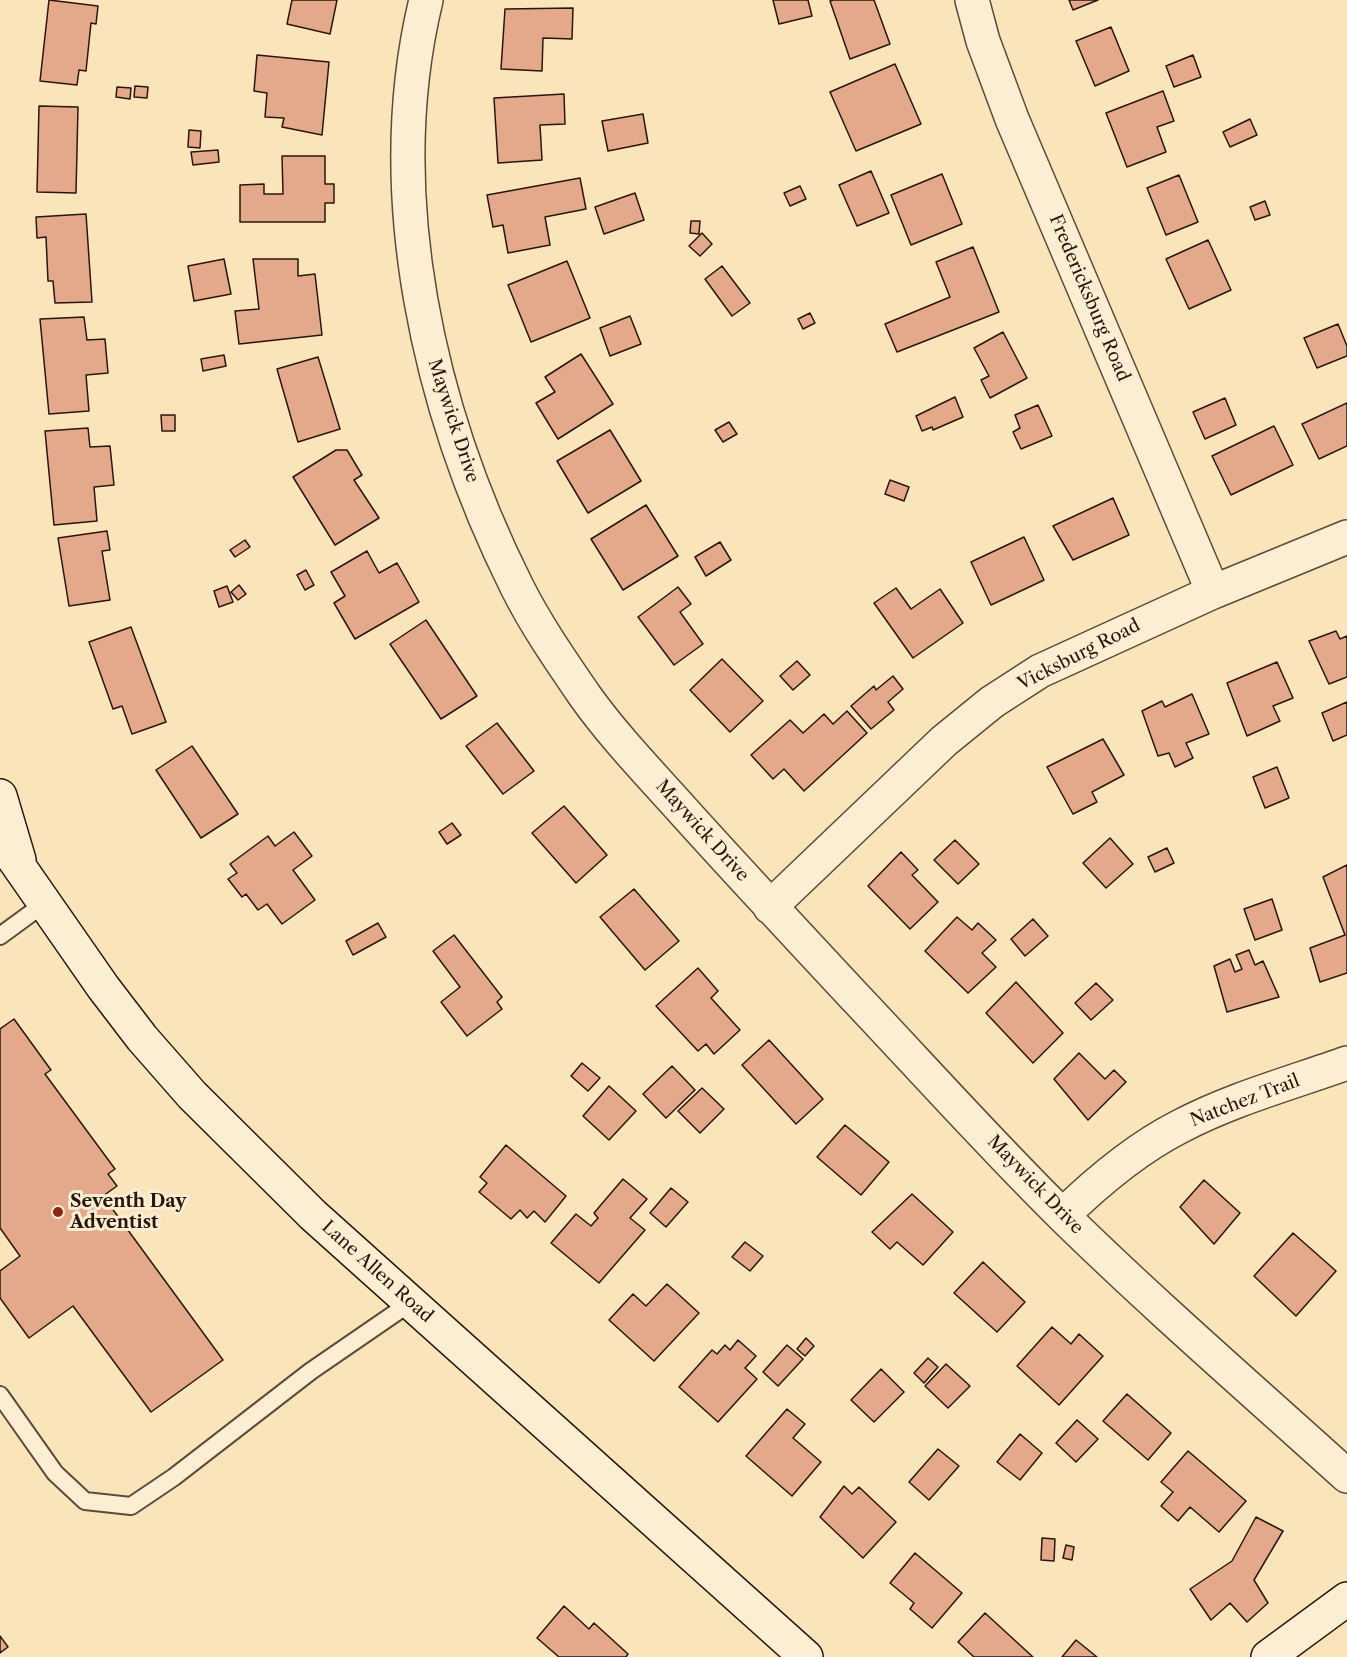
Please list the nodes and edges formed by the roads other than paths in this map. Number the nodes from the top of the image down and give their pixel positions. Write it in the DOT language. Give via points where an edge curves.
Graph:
graph roads {
  1 [pos="426,0"];
  2 [pos="972,0"];
  3 [pos="1347,537"];
  4 [pos="1213,592"];
  5 [pos="0,796"];
  6 [pos="0,839"];
  7 [pos="22,871"];
  8 [pos="45,903"];
  9 [pos="770,906"];
  10 [pos="0,936"];
  11 [pos="1347,1063"];
  12 [pos="1063,1215"];
  13 [pos="410,1303"];
  14 [pos="0,1395"];
  15 [pos="1347,1476"];
  16 [pos="1347,1599"];
  17 [pos="801,1656"];
  18 [pos="1268,1657"];
  1 -- 9 [label="street, Maywick Drive" via="411,85 408,140 417,273 445,404 486,520 519,591 588,701"];
  2 -- 4 [label="street, Fredericksburg Road" via="1012,119"];
  3 -- 4 [label="street, Vicksburg Road"];
  4 -- 9 [label="street, Vicksburg Road" via="1040,671 992,702 944,741"];
  5 -- 7 [label="street"];
  6 -- 7 [label="street, Lane Allen Road"];
  7 -- 8 [label="street, Lane Allen Road"];
  8 -- 10 [label="lane"];
  8 -- 13 [label="street, Lane Allen Road" via="142,1038 192,1095 313,1215"];
  9 -- 12 [label="street, Maywick Drive"];
  11 -- 12 [label="street, Natchez Trail" via="1226,1105 1179,1127 1100,1179"];
  12 -- 15 [label="street, Maywick Drive"];
  13 -- 14 [label="lane" via="311,1371 131,1506 85,1500 55,1473"];
  13 -- 17 [label="street, Lane Allen Road"];
  16 -- 18 [label="street"];
}
